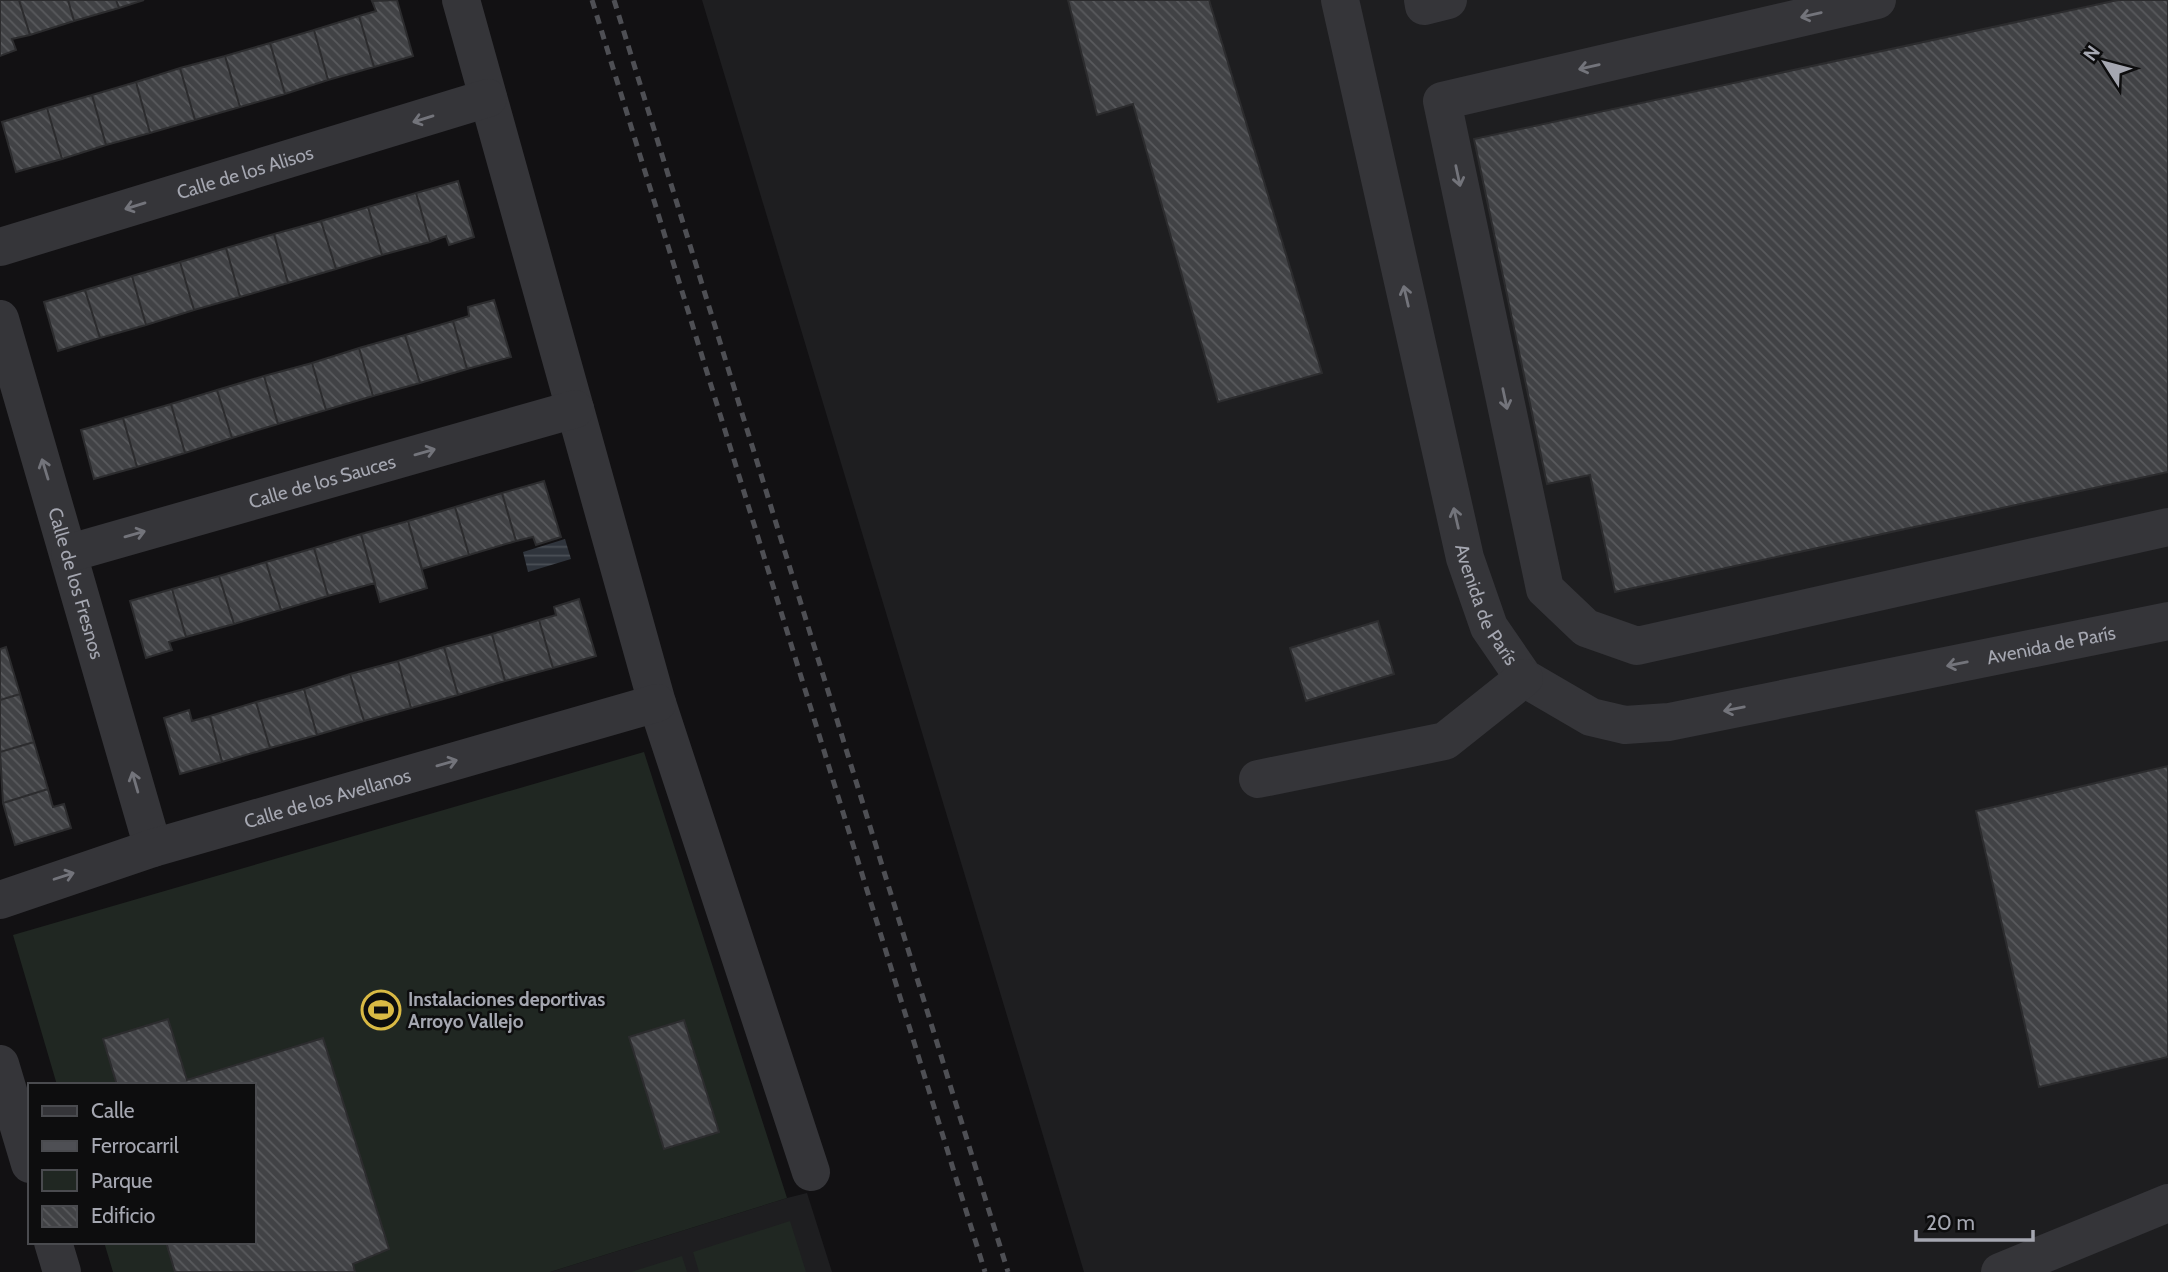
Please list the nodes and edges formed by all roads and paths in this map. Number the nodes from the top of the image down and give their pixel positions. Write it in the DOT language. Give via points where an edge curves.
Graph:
graph roads {
  1 [pos="461,0"];
  2 [pos="1340,0"];
  3 [pos="1423,0"];
  4 [pos="1448,0"];
  5 [pos="1877,0"];
  6 [pos="488,98"];
  7 [pos="0,247"];
  8 [pos="0,319"];
  9 [pos="575,410"];
  10 [pos="2168,527"];
  11 [pos="70,553"];
  12 [pos="2168,621"];
  13 [pos="1524,678"];
  14 [pos="657,703"];
  15 [pos="1258,779"];
  16 [pos="153,848"];
  17 [pos="0,900"];
  18 [pos="0,1064"];
  19 [pos="28,1157"];
  20 [pos="811,1172"];
  21 [pos="2168,1203"];
  22 [pos="54,1244"];
  23 [pos="62,1272"];
  24 [pos="2000,1272"];
  1 -- 6 [label="street"];
  13 -- 2 [label="street, Avenida de París, one-way" via="1489,627 1465,558"];
  3 -- 4 [label="street" via="1424,6"];
  5 -- 10 [label="street, one-way" via="1442,101 1545,589 1586,628 1637,646"];
  6 -- 7 [label="street, Calle de los Alisos, one-way"];
  6 -- 9 [label="street"];
  11 -- 8 [label="street, Calle de los Fresnos, one-way"];
  11 -- 9 [label="street, Calle de los Sauces, one-way"];
  9 -- 14 [label="street"];
  16 -- 11 [label="street, Calle de los Fresnos, one-way"];
  12 -- 13 [label="street, Avenida de París, one-way" via="1668,722 1625,725 1591,717"];
  13 -- 15 [label="street" via="1445,741"];
  16 -- 14 [label="street, Calle de los Avellanos, one-way"];
  14 -- 20 [label="street"];
  17 -- 16 [label="street, Calle de los Avellanos, one-way"];
  18 -- 19 [label="street"];
  21 -- 24 [label="street"];
  22 -- 23 [label="street"];
}
